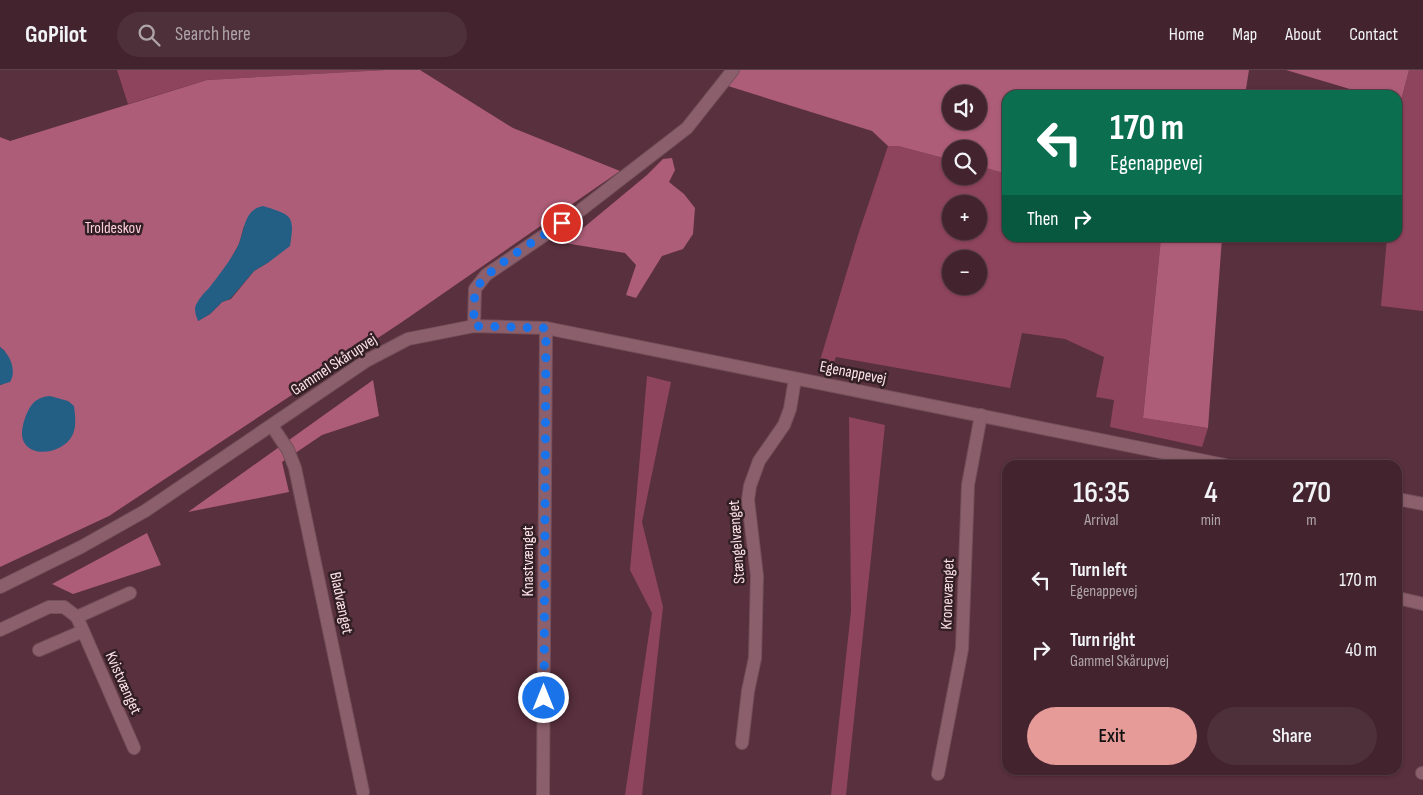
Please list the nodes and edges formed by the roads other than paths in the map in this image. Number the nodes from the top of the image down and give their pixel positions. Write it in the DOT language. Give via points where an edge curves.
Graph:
graph roads {
  1 [pos="733,70"];
  2 [pos="474,326"];
  3 [pos="546,328"];
  4 [pos="795,379"];
  5 [pos="981,415"];
  6 [pos="272,426"];
  7 [pos="1180,460"];
  8 [pos="1402,500"];
  9 [pos="1423,504"];
  10 [pos="0,587"];
  11 [pos="130,593"];
  12 [pos="1402,599"];
  13 [pos="1423,604"];
  14 [pos="77,617"];
  15 [pos="0,630"];
  16 [pos="83,631"];
  17 [pos="39,650"];
  18 [pos="742,743"];
  19 [pos="134,748"];
  20 [pos="938,774"];
  21 [pos="363,792"];
  22 [pos="543,795"];
  1 -- 2 [label="street" via="687,128 577,213 486,275 475,289"];
  2 -- 3 [label="street, Egenappevej"];
  2 -- 6 [label="street, Gammel Skårupvej" via="408,339 366,361"];
  3 -- 4 [label="street, Egenappevej"];
  3 -- 22 [label="street, Knastvænget"];
  4 -- 5 [label="street, Egenappevej"];
  4 -- 18 [label="street, Stængelvænget" via="784,425 759,461 750,486 748,500 757,576 755,658"];
  5 -- 7 [label="street, Egenappevej"];
  5 -- 20 [label="street, Kronevænget" via="968,485 962,649"];
  6 -- 10 [label="street, Gammel Skårupvej" via="145,511"];
  6 -- 21 [label="street, Bladvænget" via="288,450 295,468"];
  8 -- 9 [label="street"];
  11 -- 14 [label="street"];
  12 -- 13 [label="street"];
  14 -- 15 [label="street" via="64,607 49,607"];
  14 -- 16 [label="street, Kvistvænget"];
  16 -- 17 [label="street"];
  16 -- 19 [label="street, Kvistvænget"];
}
